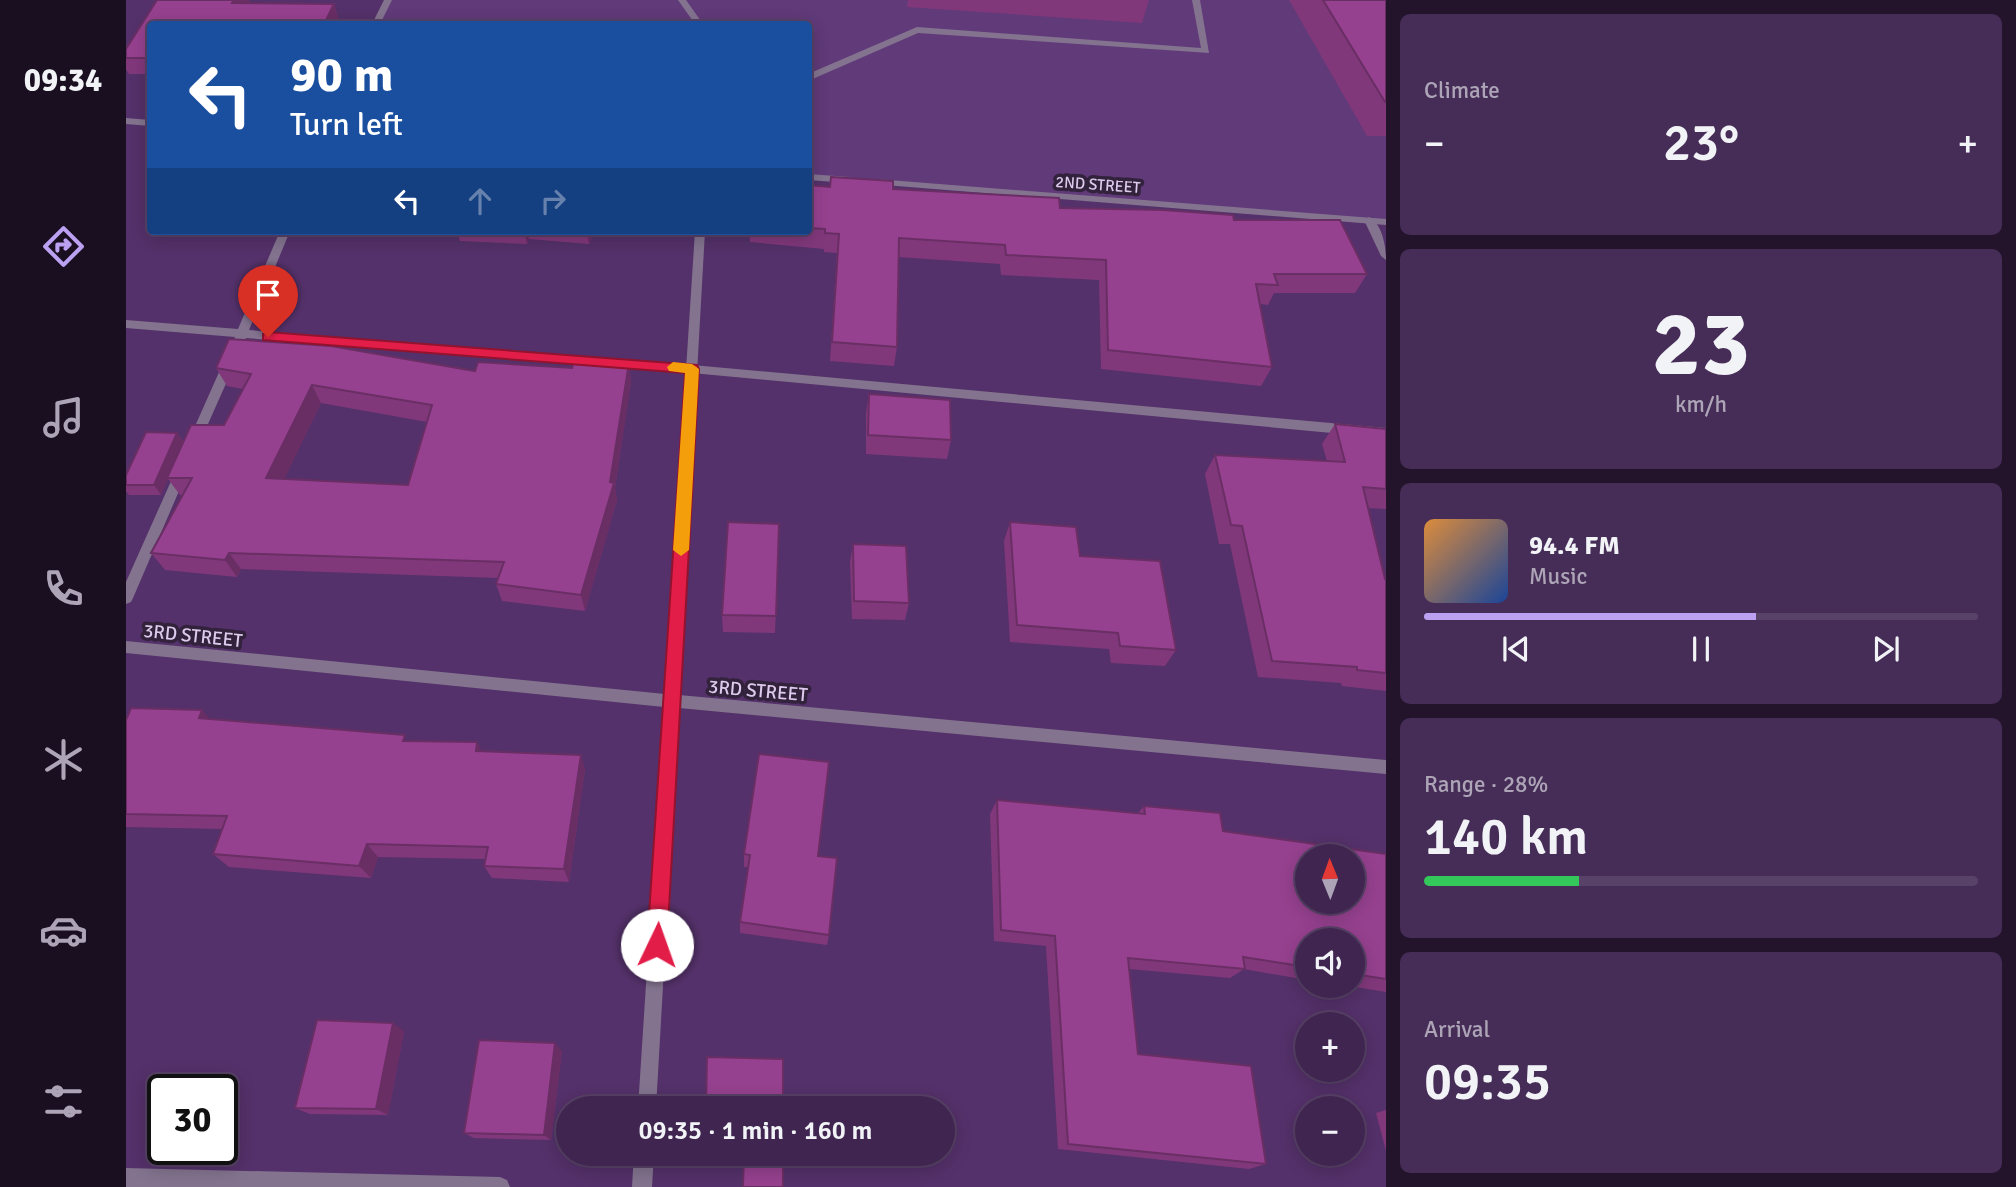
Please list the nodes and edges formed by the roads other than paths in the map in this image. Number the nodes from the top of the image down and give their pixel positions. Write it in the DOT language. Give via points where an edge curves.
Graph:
graph roads {
  1 [pos="388,0"];
  2 [pos="682,0"];
  3 [pos="1196,0"];
  4 [pos="378,21"];
  5 [pos="697,21"];
  6 [pos="812,76"];
  7 [pos="126,121"];
  8 [pos="147,123"];
  9 [pos="812,177"];
  10 [pos="1369,220"];
  11 [pos="1386,222"];
  12 [pos="283,235"];
  13 [pos="700,235"];
  14 [pos="1386,256"];
  15 [pos="126,324"];
  16 [pos="242,335"];
  17 [pos="692,369"];
  18 [pos="1386,433"];
  19 [pos="126,598"];
  20 [pos="126,647"];
  21 [pos="671,701"];
  22 [pos="1386,767"];
  23 [pos="648,1096"];
  24 [pos="644,1166"];
  25 [pos="126,1178"];
  26 [pos="500,1187"];
  27 [pos="642,1187"];
  1 -- 4 [label="street"];
  2 -- 5 [label="street"];
  3 -- 6 [label="street" via="1206,51 917,30"];
  7 -- 8 [label="street"];
  9 -- 10 [label="street, 2ND STREET"];
  10 -- 11 [label="street, 2ND STREET"];
  10 -- 14 [label="street"];
  12 -- 16 [label="street"];
  13 -- 17 [label="street"];
  15 -- 16 [label="street"];
  16 -- 17 [label="street"];
  16 -- 19 [label="street"];
  17 -- 18 [label="street"];
  17 -- 21 [label="street"];
  20 -- 21 [label="street, 3RD STREET"];
  21 -- 22 [label="street, 3RD STREET"];
  21 -- 23 [label="street"];
  24 -- 27 [label="street"];
  25 -- 26 [label="street"];
}
